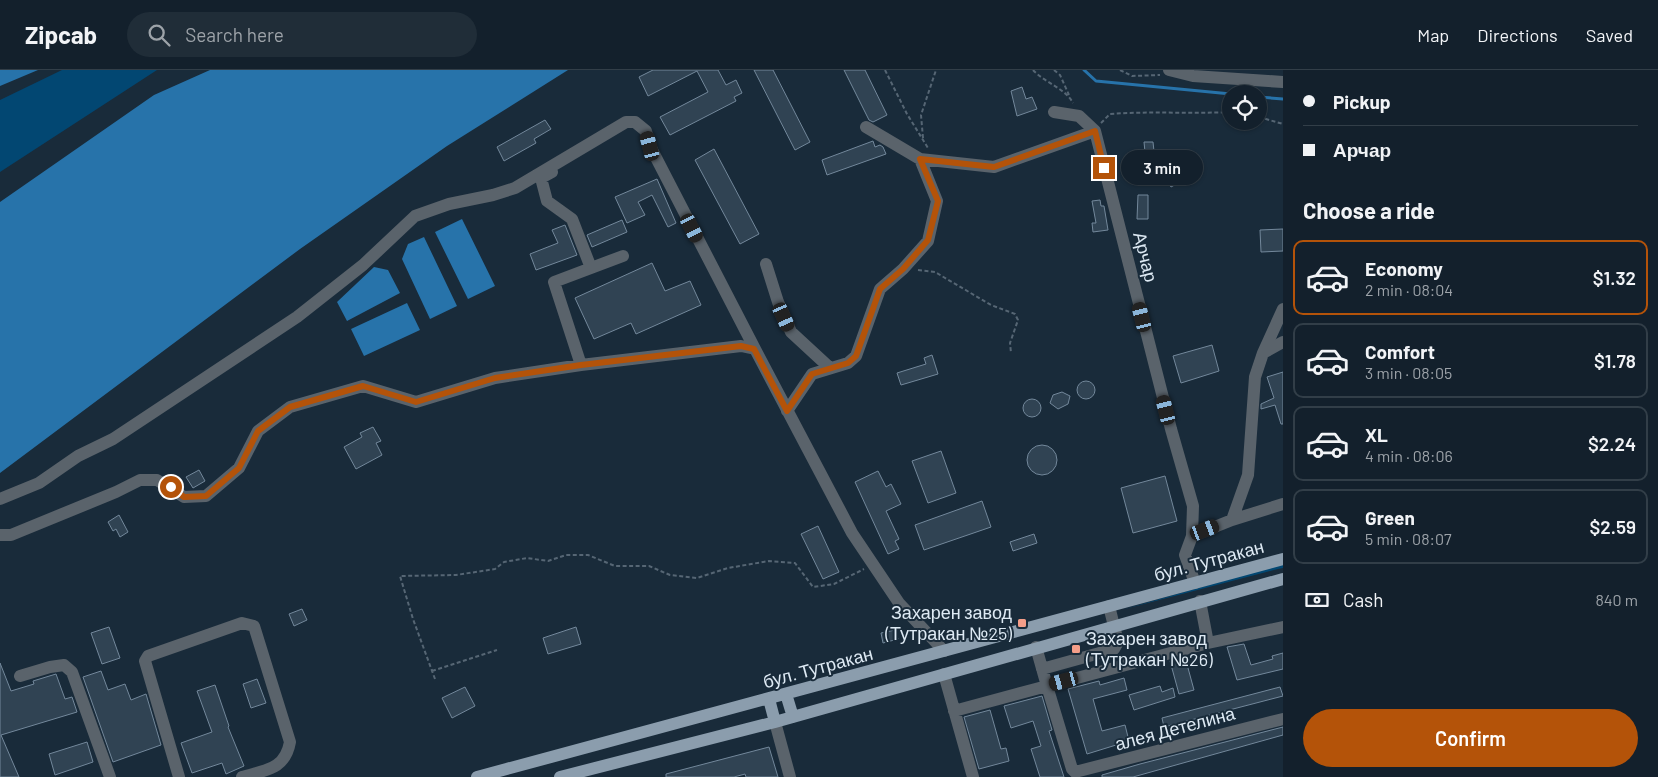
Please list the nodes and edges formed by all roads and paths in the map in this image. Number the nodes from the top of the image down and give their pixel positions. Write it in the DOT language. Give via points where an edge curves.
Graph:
graph roads {
  1 [pos="885,70"];
  2 [pos="936,70"];
  3 [pos="1033,70"];
  4 [pos="1054,70"];
  5 [pos="1120,70"];
  6 [pos="1173,72"];
  7 [pos="1283,82"];
  8 [pos="1070,97"];
  9 [pos="1054,112"];
  10 [pos="1222,112"];
  11 [pos="1079,116"];
  12 [pos="1267,119"];
  13 [pos="1283,124"];
  14 [pos="866,127"];
  15 [pos="646,131"];
  16 [pos="1095,131"];
  17 [pos="924,141"];
  18 [pos="920,159"];
  19 [pos="936,161"];
  20 [pos="623,256"];
  21 [pos="766,264"];
  22 [pos="591,268"];
  23 [pos="903,269"];
  24 [pos="1283,309"];
  25 [pos="1283,342"];
  26 [pos="754,349"];
  27 [pos="1011,353"];
  28 [pos="1263,353"];
  29 [pos="581,365"];
  30 [pos="830,368"];
  31 [pos="787,411"];
  32 [pos="0,499"];
  33 [pos="1283,504"];
  34 [pos="1232,520"];
  35 [pos="0,535"];
  36 [pos="1192,536"];
  37 [pos="1283,559"];
  38 [pos="872,565"];
  39 [pos="1283,578"];
  40 [pos="1195,583"];
  41 [pos="1200,602"];
  42 [pos="1109,606"];
  43 [pos="1114,626"];
  44 [pos="1283,627"];
  45 [pos="1208,643"];
  46 [pos="1036,647"];
  47 [pos="497,650"];
  48 [pos="944,651"];
  49 [pos="1042,669"];
  50 [pos="432,671"];
  51 [pos="944,674"];
  52 [pos="20,676"];
  53 [pos="435,679"];
  54 [pos="1047,686"];
  55 [pos="786,694"];
  56 [pos="769,699"];
  57 [pos="954,710"];
  58 [pos="793,718"];
  59 [pos="1283,719"];
  60 [pos="775,722"];
  61 [pos="110,777"];
  62 [pos="179,777"];
  63 [pos="242,777"];
  64 [pos="477,777"];
  65 [pos="560,777"];
  66 [pos="790,777"];
  67 [pos="973,777"];
  1 -- 17 [label="path"];
  2 -- 17 [label="path" via="921,115"];
  3 -- 8 [label="path"];
  4 -- 8 [label="path" via="1060,75"];
  5 -- 6 [label="path" via="1132,76"];
  6 -- 7 [label="street"];
  8 -- 11 [label="path"];
  9 -- 11 [label="street"];
  10 -- 16 [label="path" via="1110,114"];
  11 -- 16 [label="street"];
  12 -- 13 [label="path"];
  14 -- 18 [label="street"];
  15 -- 22 [label="street" via="624,132 541,178 547,201 572,219"];
  15 -- 26 [label="street" via="650,146"];
  15 -- 32 [label="street" via="635,122 626,122 515,188 415,216 363,265 289,322 113,439 78,456 39,483"];
  16 -- 19 [label="street" via="994,167"];
  16 -- 36 [label="street, Арчар" via="1193,506"];
  17 -- 19 [label="path"];
  18 -- 19 [label="street"];
  18 -- 23 [label="street" via="938,201 928,240"];
  20 -- 22 [label="street"];
  21 -- 30 [label="street" via="791,332"];
  22 -- 29 [label="street" via="554,282"];
  23 -- 27 [label="path" via="935,272 991,305 1015,314 1018,320 1010,343"];
  23 -- 30 [label="street" via="880,289 856,356 848,363"];
  24 -- 28 [label="street"];
  25 -- 28 [label="street"];
  26 -- 29 [label="street" via="741,346"];
  26 -- 31 [label="street"];
  28 -- 34 [label="street" via="1255,377 1248,475"];
  29 -- 35 [label="street" via="495,378 416,402 363,386 290,407 258,431 239,468 206,496 184,497 157,480 140,480 11,535"];
  30 -- 31 [label="street" via="812,374"];
  31 -- 38 [label="street"];
  33 -- 34 [label="street"];
  34 -- 36 [label="street"];
  36 -- 40 [label="street, Арчар" via="1185,554"];
  37 -- 40 [label="main road, бул. Тутракан"];
  38 -- 48 [label="street" via="899,603"];
  38 -- 50 [label="path" via="834,584 813,587 795,563 769,561 728,568 697,578 670,575 649,566 615,566 588,555 566,555 548,561 527,558 504,562 495,569 456,575 400,576"];
  39 -- 41 [label="main road, бул. Тутракан"];
  40 -- 42 [label="main road, бул. Тутракан"];
  41 -- 43 [label="main road, бул. Тутракан"];
  41 -- 45 [label="street"];
  42 -- 43 [label="street"];
  42 -- 48 [label="main road, бул. Тутракан"];
  43 -- 46 [label="main road, бул. Тутракан"];
  43 -- 49 [label="street" via="1118,642 1114,649"];
  44 -- 45 [label="street"];
  45 -- 54 [label="street"];
  46 -- 49 [label="street"];
  46 -- 51 [label="main road, бул. Тутракан"];
  47 -- 50 [label="path"];
  48 -- 55 [label="main road, бул. Тутракан"];
  49 -- 54 [label="street"];
  50 -- 53 [label="path"];
  51 -- 57 [label="street"];
  51 -- 58 [label="main road, бул. Тутракан"];
  52 -- 61 [label="street" via="50,666 64,665 72,672"];
  54 -- 57 [label="street"];
  54 -- 59 [label="street, алея Детелина" via="1075,772"];
  55 -- 56 [label="main road, бул. Тутракан"];
  55 -- 58 [label="main road"];
  56 -- 60 [label="main road"];
  56 -- 64 [label="main road, бул. Тутракан"];
  57 -- 67 [label="street"];
  58 -- 60 [label="main road, бул. Тутракан"];
  60 -- 65 [label="main road, бул. Тутракан"];
  60 -- 66 [label="street"];
  62 -- 63 [label="street" via="145,661 148,656 242,622 254,626 290,742 285,759 276,766"];
}
